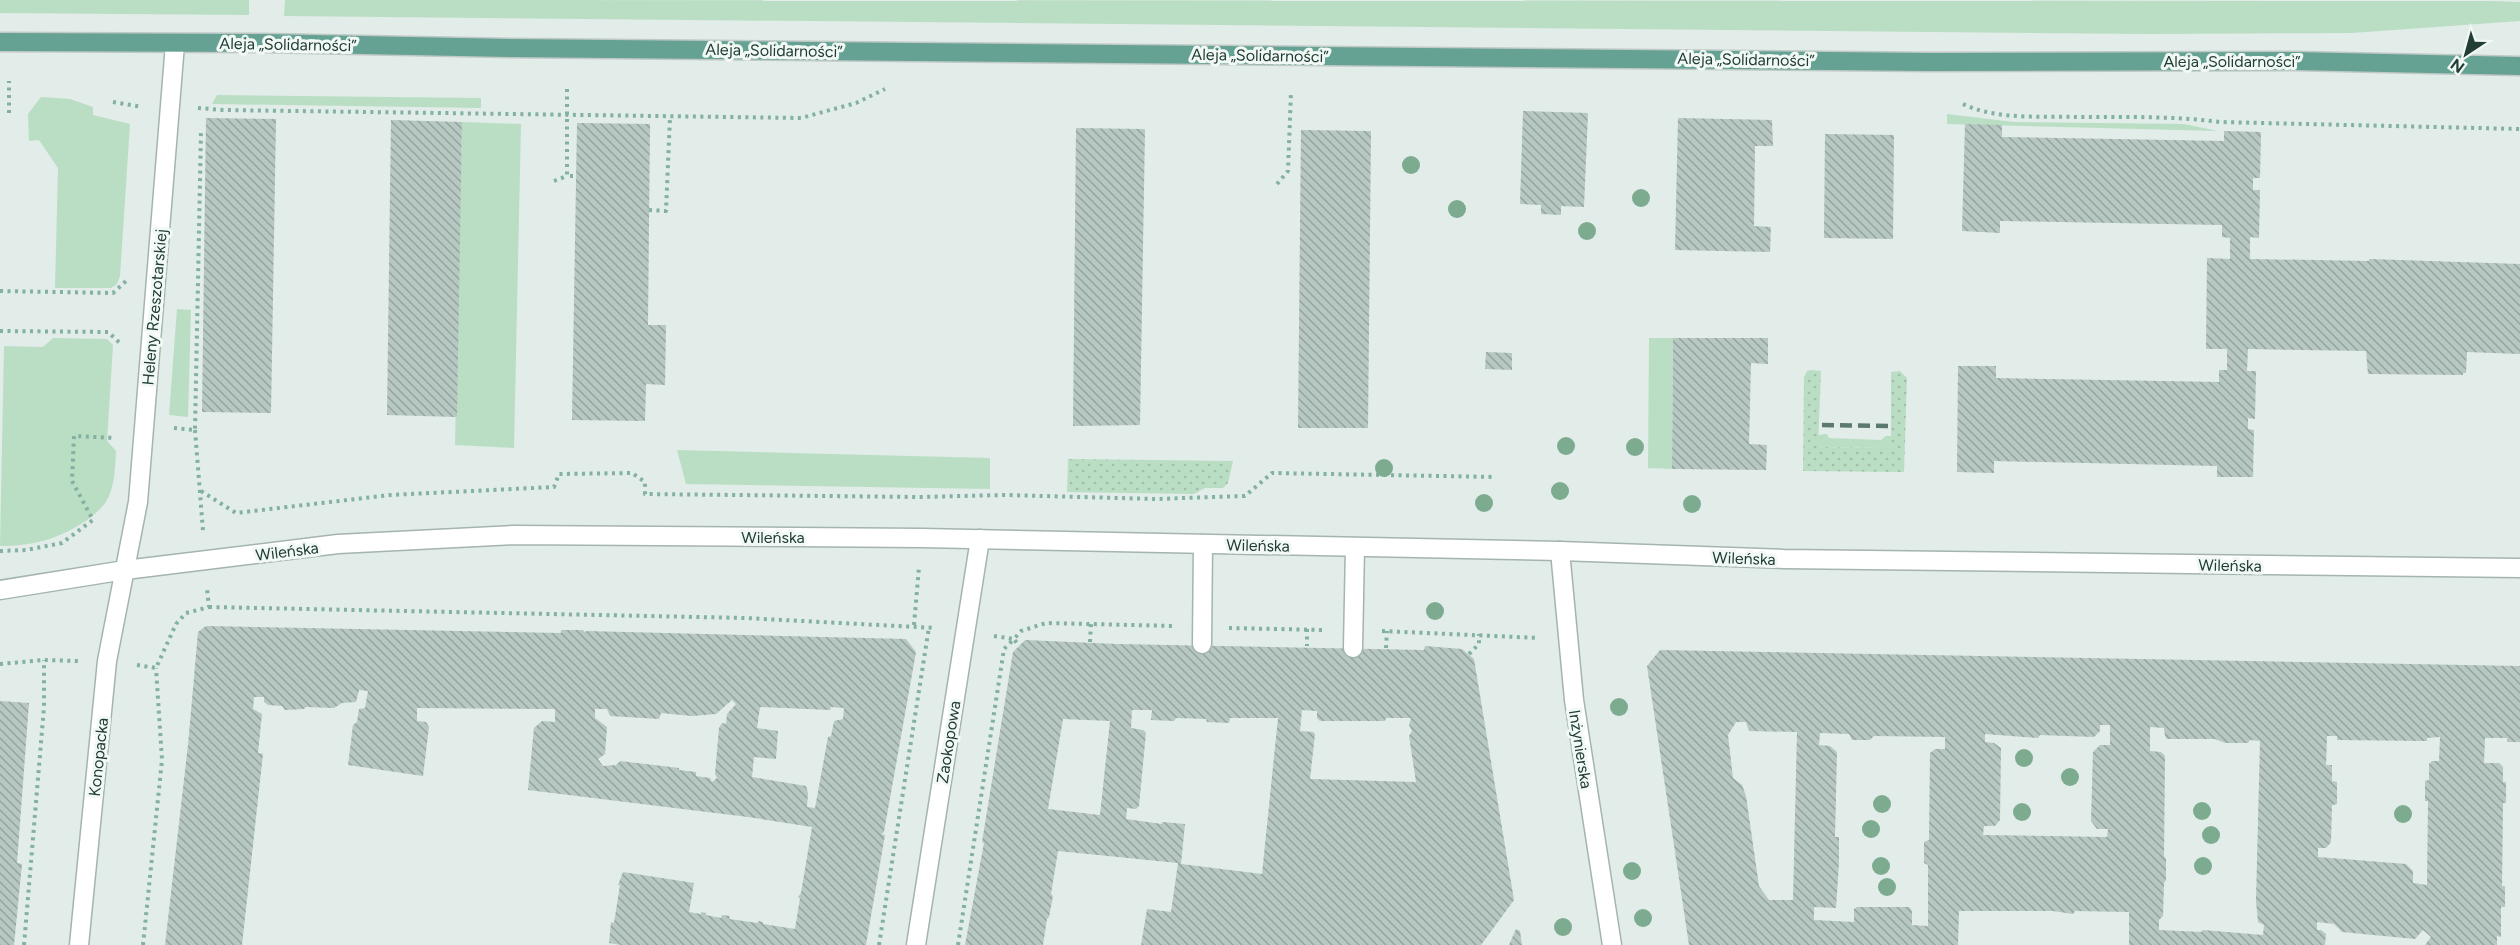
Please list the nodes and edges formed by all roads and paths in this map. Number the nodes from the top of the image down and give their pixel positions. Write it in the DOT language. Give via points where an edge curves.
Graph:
graph roads {
  1 [pos="0,42"];
  2 [pos="175,44"];
  3 [pos="2520,66"];
  4 [pos="9,81"];
  5 [pos="567,89"];
  6 [pos="885,89"];
  7 [pos="1291,92"];
  8 [pos="113,102"];
  9 [pos="1963,104"];
  10 [pos="138,106"];
  11 [pos="195,107"];
  12 [pos="9,113"];
  13 [pos="568,116"];
  14 [pos="670,117"];
  15 [pos="2520,129"];
  16 [pos="567,176"];
  17 [pos="577,176"];
  18 [pos="554,181"];
  19 [pos="1277,184"];
  20 [pos="649,210"];
  21 [pos="127,280"];
  22 [pos="0,291"];
  23 [pos="0,331"];
  24 [pos="122,346"];
  25 [pos="116,438"];
  26 [pos="1496,477"];
  27 [pos="201,491"];
  28 [pos="980,539"];
  29 [pos="1203,544"];
  30 [pos="1355,547"];
  31 [pos="0,551"];
  32 [pos="1560,551"];
  33 [pos="2520,568"];
  34 [pos="125,570"];
  35 [pos="0,590"];
  36 [pos="209,607"];
  37 [pos="1091,624"];
  38 [pos="929,627"];
  39 [pos="1307,629"];
  40 [pos="966,632"];
  41 [pos="1387,632"];
  42 [pos="1479,634"];
  43 [pos="1202,636"];
  44 [pos="1544,638"];
  45 [pos="1014,639"];
  46 [pos="1354,639"];
  47 [pos="1090,642"];
  48 [pos="1019,646"];
  49 [pos="1307,646"];
  50 [pos="1386,648"];
  51 [pos="1469,654"];
  52 [pos="44,660"];
  53 [pos="156,668"];
  54 [pos="24,945"];
  55 [pos="79,945"];
  56 [pos="143,945"];
  57 [pos="879,945"];
  58 [pos="916,945"];
  59 [pos="958,945"];
  60 [pos="1612,945"];
  1 -- 2 [label="main road, Aleja „Solidarności”"];
  2 -- 3 [label="main road, Aleja „Solidarności”"];
  2 -- 34 [label="street, Heleny Rzeszotarskiej" via="138,502"];
  4 -- 12 [label="path"];
  5 -- 13 [label="path"];
  6 -- 14 [label="path" via="846,106 801,118"];
  7 -- 19 [label="path" via="1288,171"];
  8 -- 10 [label="path"];
  9 -- 15 [label="path" via="1977,111 2030,116 2183,117 2220,122"];
  11 -- 13 [label="path"];
  13 -- 14 [label="path"];
  13 -- 16 [label="path"];
  14 -- 20 [label="path" via="666,211"];
  16 -- 17 [label="path"];
  16 -- 18 [label="path"];
  21 -- 22 [label="path" via="113,294"];
  23 -- 24 [label="path" via="108,332"];
  25 -- 31 [label="path" via="74,436 72,481 93,520 62,543"];
  26 -- 27 [label="path" via="1272,473 1245,496 1156,499 645,494 645,482 632,473 559,474 554,487 390,495 236,513"];
  28 -- 29 [label="street, Wileńska"];
  28 -- 34 [label="street, Wileńska" via="513,535 338,544"];
  28 -- 40 [label="street, Zaokopowa"];
  29 -- 30 [label="street, Wileńska"];
  29 -- 43 [label="street"];
  30 -- 32 [label="street, Wileńska"];
  30 -- 46 [label="street"];
  32 -- 33 [label="street, Wileńska" via="1784,559"];
  32 -- 60 [label="street, Inżynierska" via="1574,700"];
  34 -- 35 [label="street, Wileńska"];
  34 -- 55 [label="street, Konopacka" via="107,661"];
  36 -- 38 [label="path" via="745,618"];
  37 -- 43 [label="path"];
  37 -- 45 [label="path" via="1046,623 1021,631"];
  37 -- 47 [label="path"];
  38 -- 40 [label="path"];
  38 -- 57 [label="path"];
  39 -- 43 [label="path"];
  39 -- 46 [label="path"];
  39 -- 49 [label="path"];
  40 -- 45 [label="path"];
  40 -- 58 [label="street, Zaokopowa"];
  41 -- 42 [label="path"];
  41 -- 46 [label="path"];
  41 -- 50 [label="path"];
  42 -- 44 [label="path"];
  42 -- 51 [label="path" via="1479,644"];
  45 -- 48 [label="path"];
  45 -- 59 [label="path" via="1004,649"];
  52 -- 54 [label="path" via="44,707"];
  53 -- 56 [label="path" via="162,760"];
}
